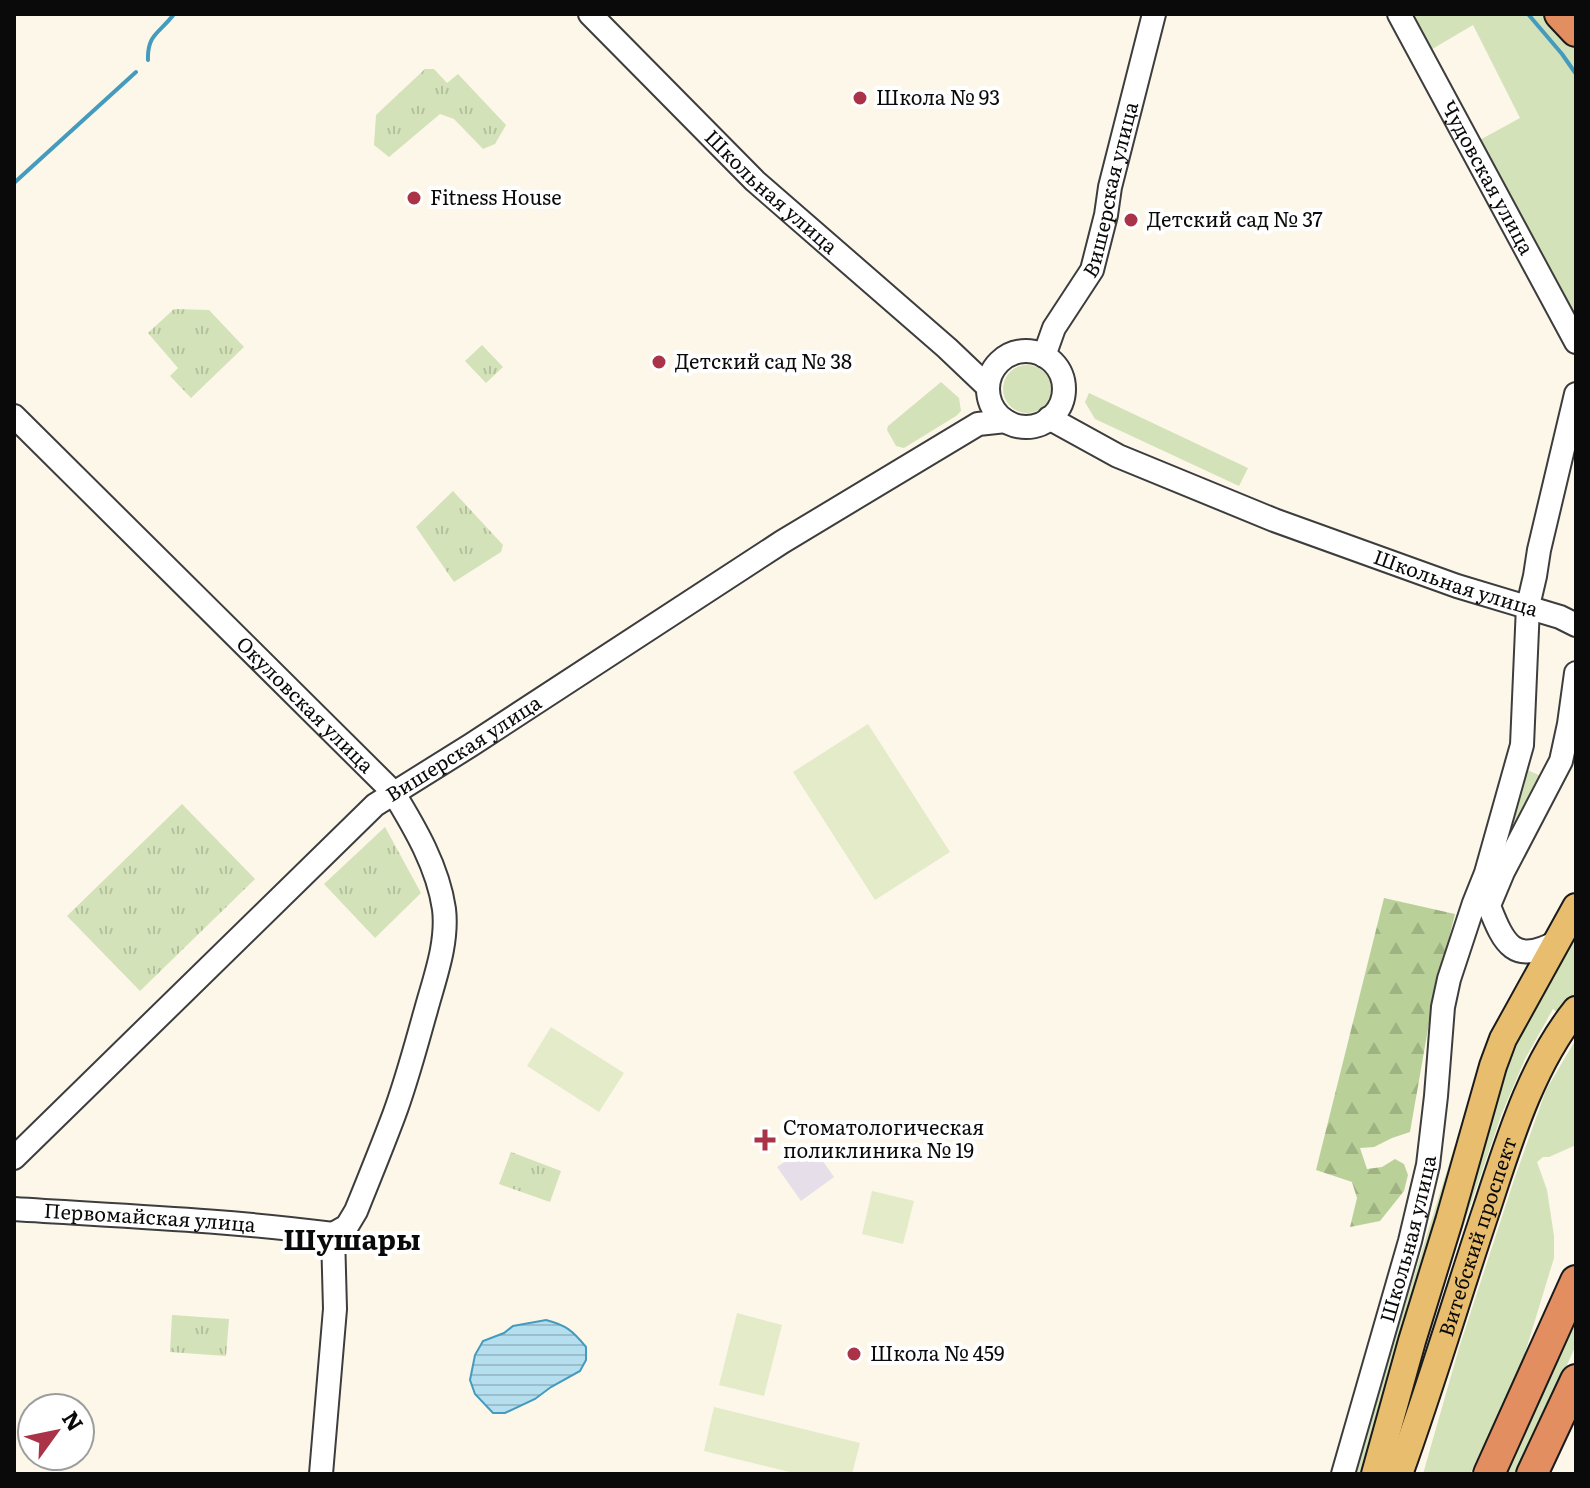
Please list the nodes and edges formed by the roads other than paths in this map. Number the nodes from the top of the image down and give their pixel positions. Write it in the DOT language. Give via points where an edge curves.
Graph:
graph roads {
  1 [pos="590,14"];
  2 [pos="1154,14"];
  3 [pos="1399,14"];
  4 [pos="1560,14"];
  5 [pos="1576,31"];
  6 [pos="1576,342"];
  7 [pos="1044,356"];
  8 [pos="1000,361"];
  9 [pos="962,362"];
  10 [pos="989,394"];
  11 [pos="1576,394"];
  12 [pos="1055,409"];
  13 [pos="14,416"];
  14 [pos="1006,421"];
  15 [pos="978,424"];
  16 [pos="1528,606"];
  17 [pos="1576,625"];
  18 [pos="1576,673"];
  19 [pos="1522,745"];
  20 [pos="1561,761"];
  21 [pos="393,792"];
  22 [pos="1489,906"];
  23 [pos="1576,907"];
  24 [pos="1558,941"];
  25 [pos="1458,950"];
  26 [pos="1571,1016"];
  27 [pos="14,1158"];
  28 [pos="14,1209"];
  29 [pos="333,1234"];
  30 [pos="1576,1281"];
  31 [pos="1576,1380"];
  32 [pos="1424,1407"];
  33 [pos="321,1474"];
  34 [pos="1343,1474"];
  35 [pos="1375,1474"];
  36 [pos="1399,1474"];
  37 [pos="1407,1474"];
  38 [pos="1489,1474"];
  39 [pos="1532,1474"];
  1 -- 9 [label="street, Школьная улица" via="755,181"];
  2 -- 7 [label="street, Вишерская улица" via="1092,270 1054,328"];
  3 -- 6 [label="street, Чудовская улица"];
  4 -- 5 [label="highway"];
  7 -- 8 [label="street" via="1016,352"];
  7 -- 12 [label="street" via="1062,378"];
  8 -- 9 [label="street"];
  8 -- 10 [label="street" via="990,377"];
  9 -- 10 [label="street, Школьная улица"];
  10 -- 14 [label="street"];
  10 -- 15 [label="street"];
  11 -- 16 [label="street"];
  12 -- 14 [label="street" via="1031,426"];
  12 -- 16 [label="street, Школьная улица" via="1101,447 1171,479 1457,586"];
  13 -- 21 [label="street, Окуловская улица"];
  14 -- 15 [label="street, Вишерская улица"];
  15 -- 21 [label="street, Вишерская улица" via="782,542"];
  16 -- 17 [label="street"];
  16 -- 19 [label="street, Школьная улица"];
  18 -- 20 [label="street, Школьная улица"];
  19 -- 20 [label="street" via="1529,760 1540,767"];
  19 -- 25 [label="street, Школьная улица"];
  20 -- 22 [label="street, Школьная улица"];
  21 -- 27 [label="street, Вишерская улица" via="362,816"];
  21 -- 29 [label="street, Окуловская улица" via="441,889 443,945 394,1115 356,1211 347,1226"];
  22 -- 24 [label="street" via="1504,940 1514,948 1533,952"];
  22 -- 25 [label="street, Школьная улица"];
  23 -- 24 [label="main road"];
  24 -- 35 [label="main road" via="1493,1066"];
  25 -- 34 [label="street, Школьная улица" via="1443,1007 1426,1177"];
  26 -- 32 [label="main road, Витебский проспект" via="1520,1110"];
  28 -- 29 [label="street, Первомайская улица"];
  29 -- 33 [label="street" via="335,1309"];
  30 -- 38 [label="highway"];
  31 -- 39 [label="highway"];
  32 -- 36 [label="main road, Витебский проспект"];
  32 -- 37 [label="main road"];
}
